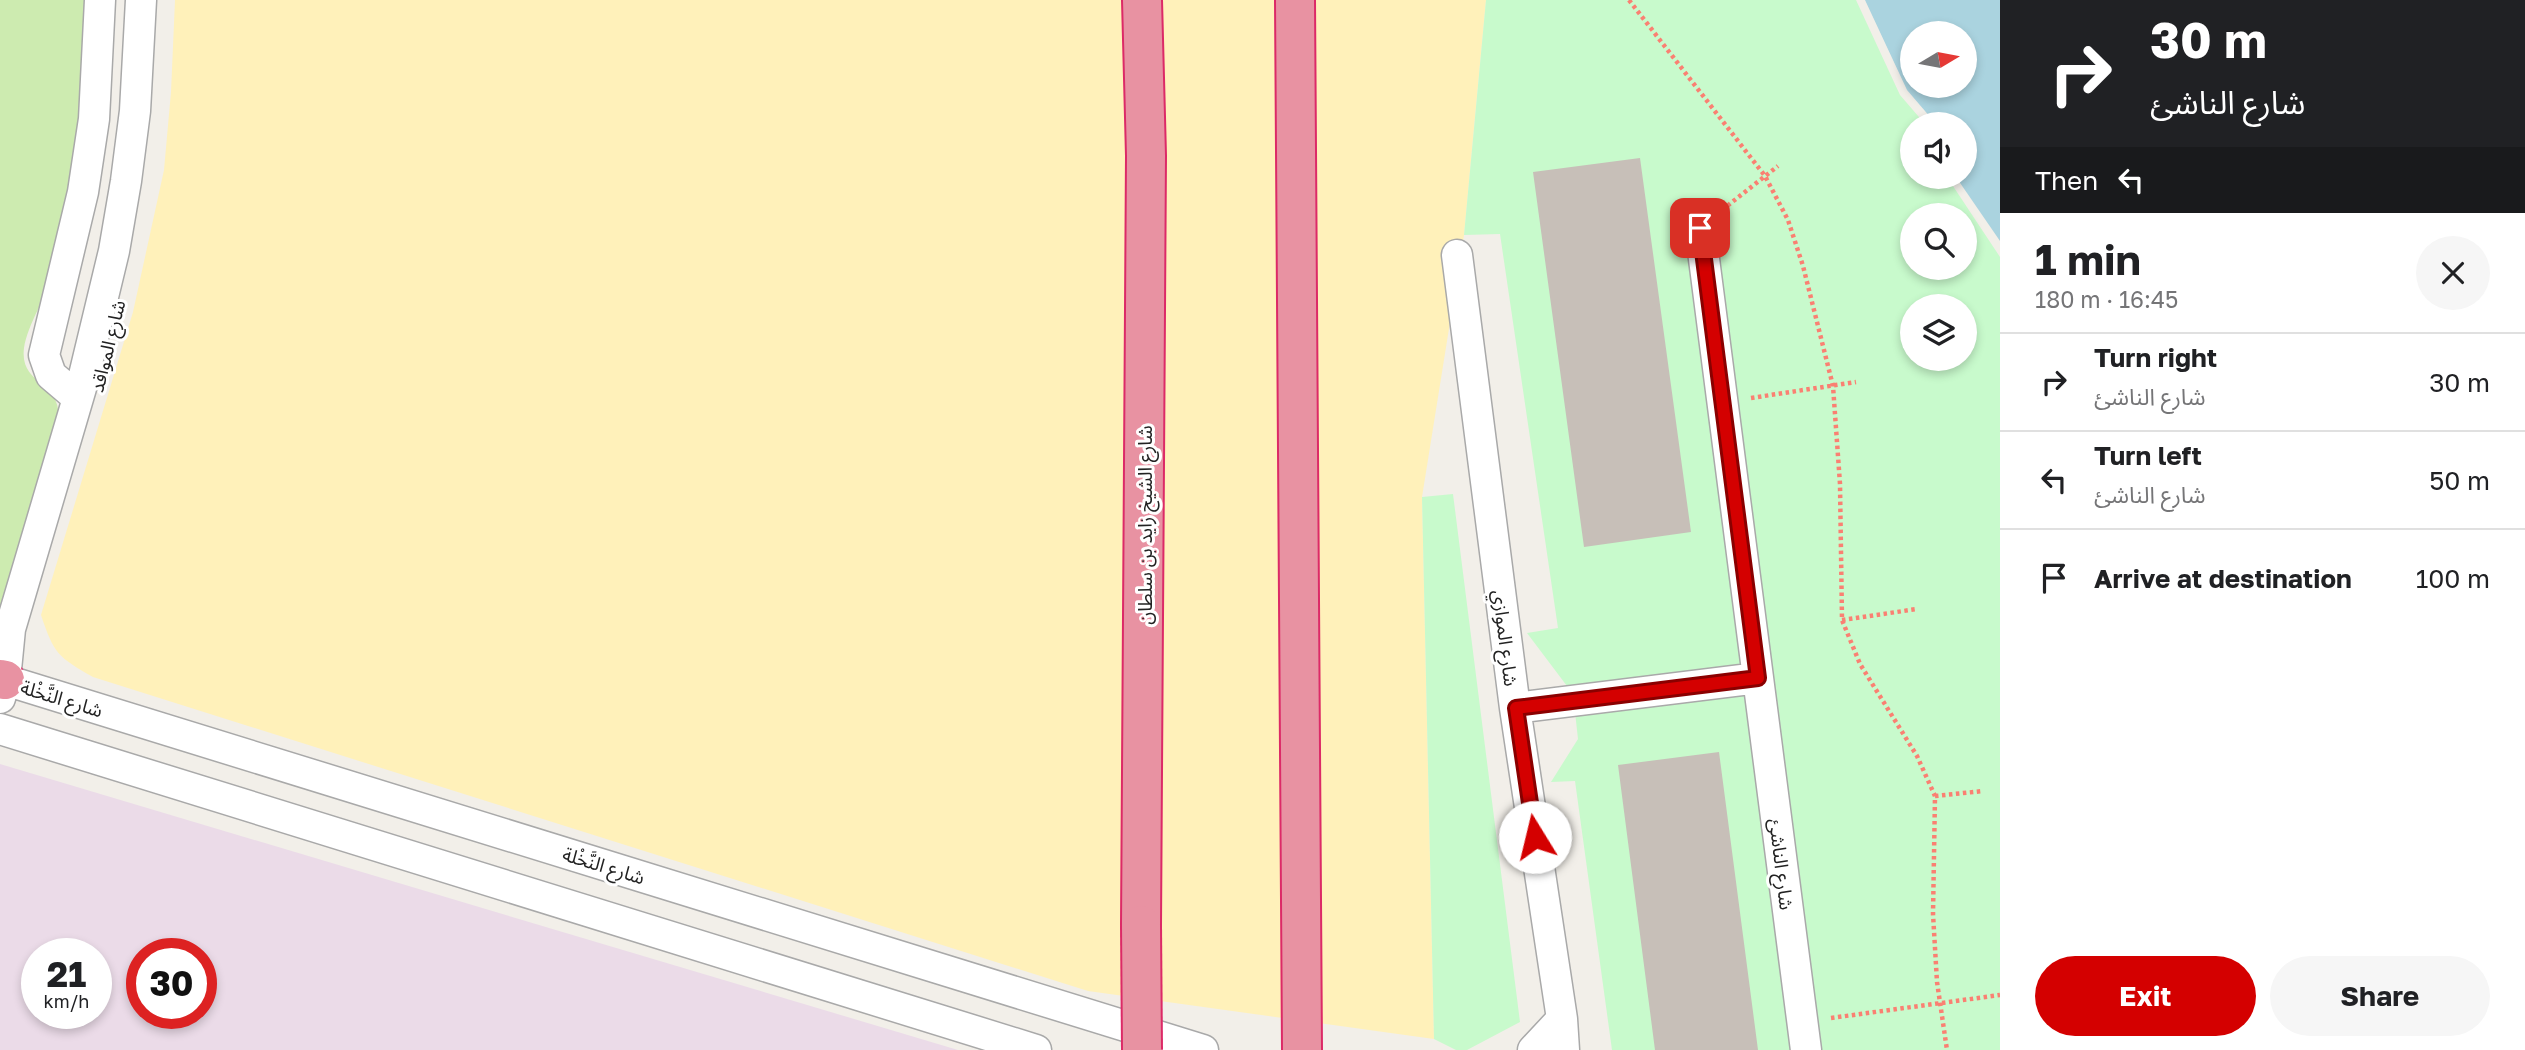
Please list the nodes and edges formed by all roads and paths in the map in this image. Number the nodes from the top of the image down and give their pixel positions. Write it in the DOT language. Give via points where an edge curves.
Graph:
graph roads {
  1 [pos="100,0"];
  2 [pos="141,0"];
  3 [pos="157,0"];
  4 [pos="1142,0"];
  5 [pos="1295,0"];
  6 [pos="1629,0"];
  7 [pos="1778,166"];
  8 [pos="1765,176"];
  9 [pos="1700,228"];
  10 [pos="1457,256"];
  11 [pos="1856,382"];
  12 [pos="1833,386"];
  13 [pos="78,398"];
  14 [pos="1723,403"];
  15 [pos="1917,609"];
  16 [pos="1842,620"];
  17 [pos="1758,678"];
  18 [pos="2,686"];
  19 [pos="1516,708"];
  20 [pos="0,729"];
  21 [pos="1983,791"];
  22 [pos="1935,796"];
  23 [pos="2000,995"];
  24 [pos="1940,1003"];
  25 [pos="1562,1019"];
  26 [pos="1804,1036"];
  27 [pos="1036,1050"];
  28 [pos="1142,1050"];
  29 [pos="1203,1050"];
  30 [pos="1302,1050"];
  31 [pos="1533,1050"];
  32 [pos="1564,1050"];
  33 [pos="1947,1050"];
  1 -- 13 [label="street" via="94,119 83,192 44,355 51,375"];
  2 -- 13 [label="street, شارع المواقد" via="126,181 99,320"];
  3 -- 18 [label="street, شارع المواقد" via="150,123 124,281 28,634"];
  4 -- 28 [label="highway, شارع الشيخ زايد بن سلطان, bridge" via="1146,170"];
  5 -- 30 [label="highway"];
  6 -- 8 [label="path"];
  7 -- 8 [label="path"];
  8 -- 9 [label="path"];
  8 -- 12 [label="path" via="1788,220 1803,266"];
  9 -- 14 [label="street, شارع الناشئ"];
  10 -- 19 [label="street, شارع الموازي"];
  11 -- 12 [label="path"];
  12 -- 14 [label="path"];
  12 -- 16 [label="path"];
  13 -- 18 [label="street, شارع المواقد" via="10,629"];
  14 -- 17 [label="street, شارع الناشئ"];
  15 -- 16 [label="path"];
  16 -- 22 [label="path" via="1860,664 1917,756"];
  17 -- 19 [label="street"];
  17 -- 26 [label="street, شارع الناشئ"];
  18 -- 29 [label="street, شارع النَّخْلة"];
  19 -- 25 [label="street, شارع الموازي"];
  20 -- 27 [label="street"];
  21 -- 22 [label="path"];
  22 -- 24 [label="path" via="1933,914"];
  23 -- 24 [label="path"];
  24 -- 26 [label="path"];
  24 -- 33 [label="path"];
  25 -- 31 [label="street"];
  25 -- 32 [label="street, شارع الموازي"];
}
